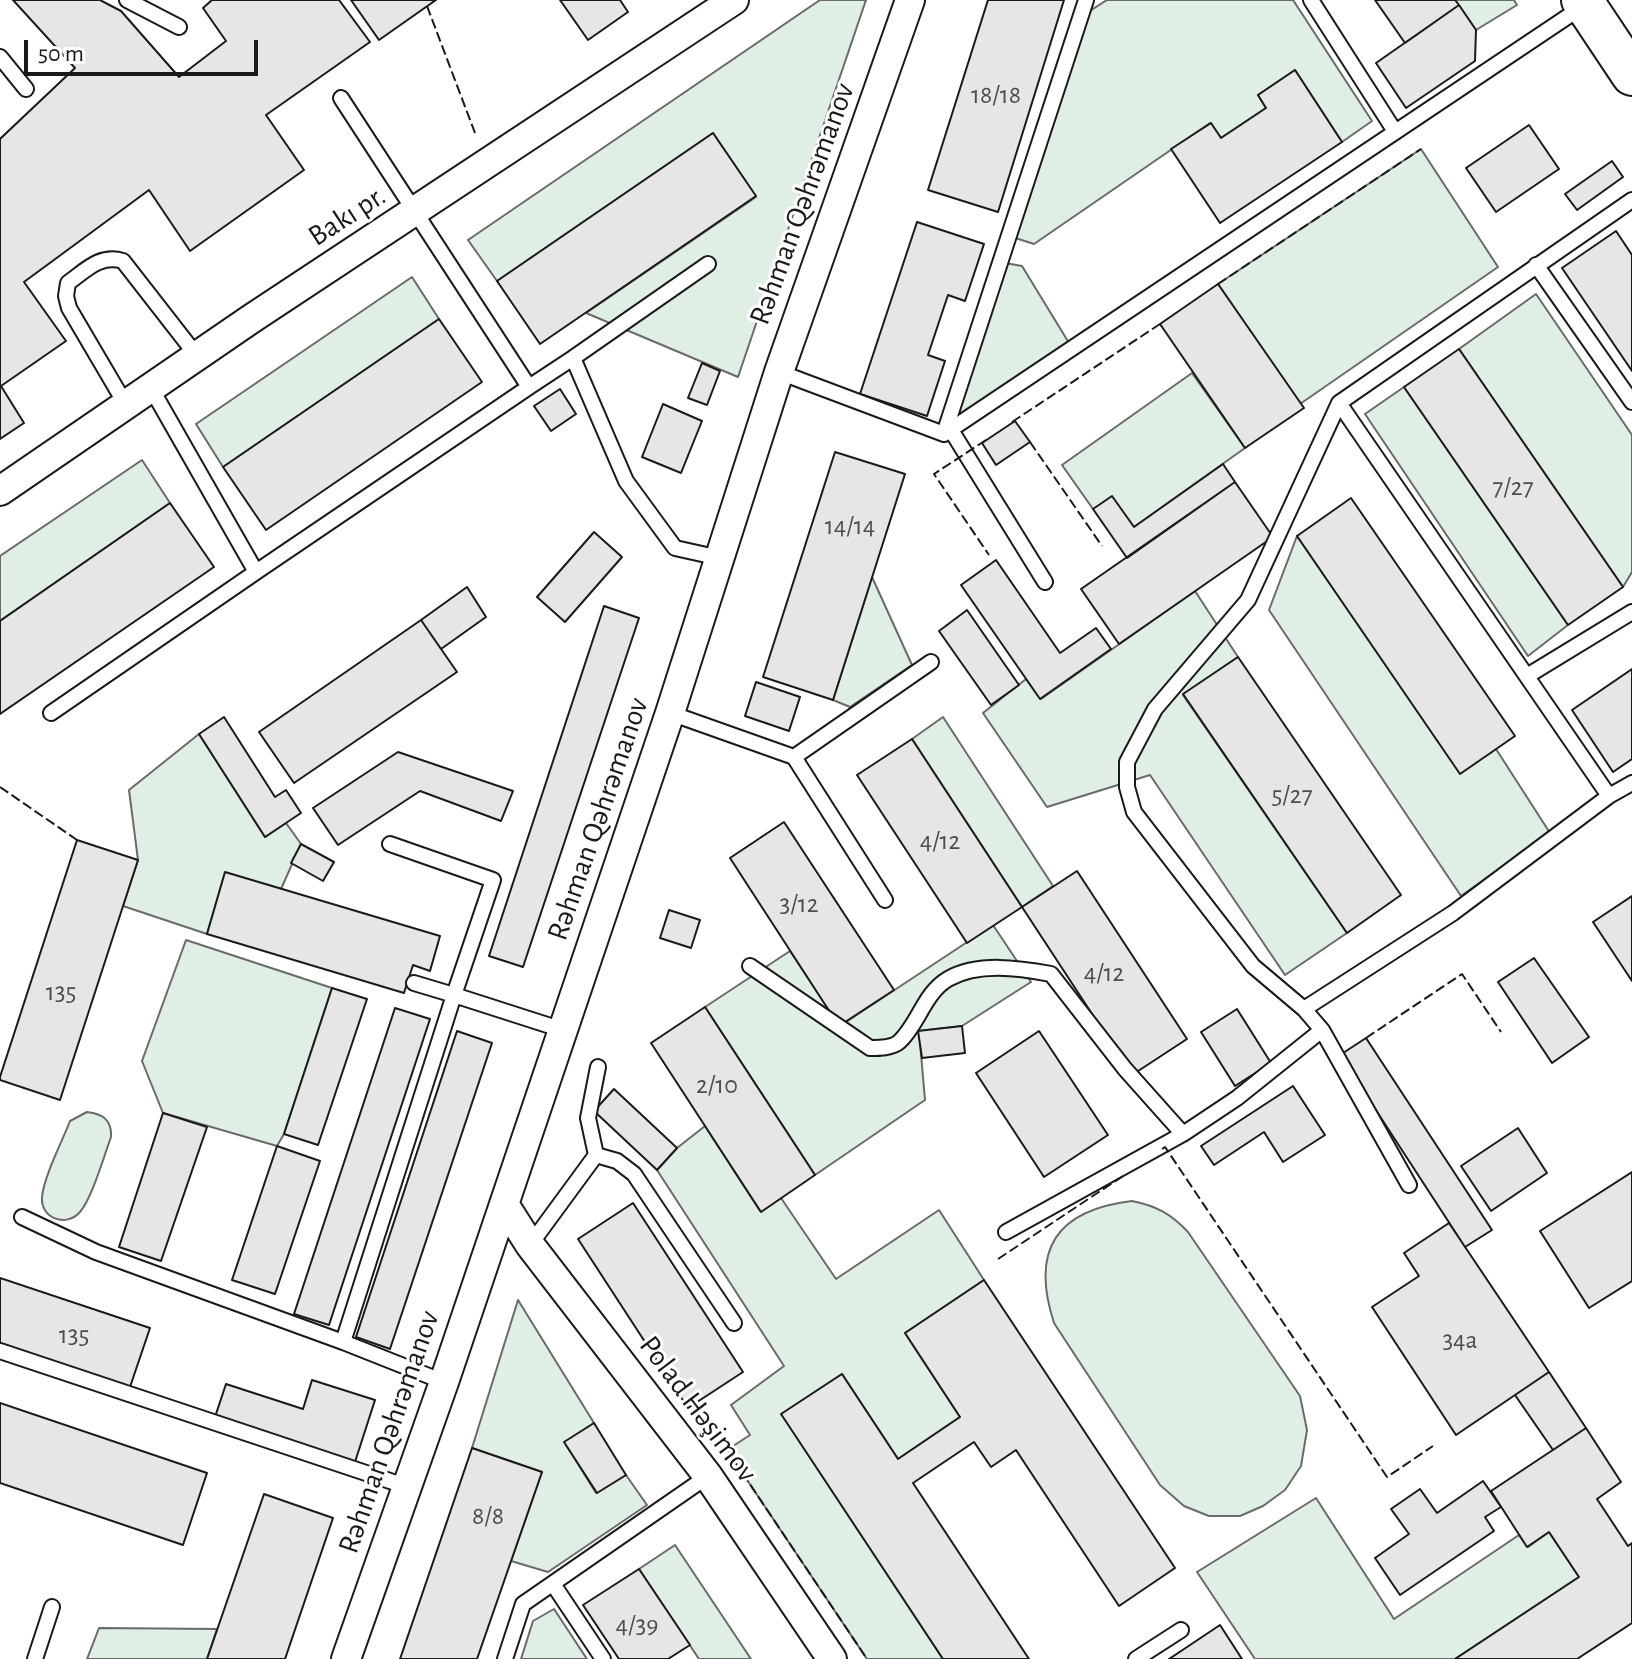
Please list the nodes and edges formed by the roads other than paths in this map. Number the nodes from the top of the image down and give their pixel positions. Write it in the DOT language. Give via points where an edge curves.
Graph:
graph roads {
  1 [pos="127,0"];
  2 [pos="910,0"];
  3 [pos="1086,0"];
  4 [pos="1311,0"];
  5 [pos="727,2"];
  6 [pos="1584,2"];
  7 [pos="179,27"];
  8 [pos="0,57"];
  9 [pos="1632,75"];
  10 [pos="26,89"];
  11 [pos="341,98"];
  12 [pos="1394,130"];
  13 [pos="1632,200"];
  14 [pos="413,213"];
  15 [pos="708,264"];
  16 [pos="1536,265"];
  17 [pos="197,356"];
  18 [pos="573,358"];
  19 [pos="779,372"];
  20 [pos="529,387"];
  21 [pos="151,388"];
  22 [pos="1632,402"];
  23 [pos="1339,403"];
  24 [pos="126,405"];
  25 [pos="947,432"];
  26 [pos="0,491"];
  27 [pos="720,558"];
  28 [pos="256,572"];
  29 [pos="1045,582"];
  30 [pos="1632,612"];
  31 [pos="931,662"];
  32 [pos="1527,676"];
  33 [pos="51,713"];
  34 [pos="670,713"];
  35 [pos="794,757"];
  36 [pos="1632,783"];
  37 [pos="1609,796"];
  38 [pos="390,844"];
  39 [pos="885,900"];
  40 [pos="750,966"];
  41 [pos="414,983"];
  42 [pos="454,995"];
  43 [pos="1304,1009"];
  44 [pos="563,1030"];
  45 [pos="1322,1030"];
  46 [pos="598,1067"];
  47 [pos="1183,1134"];
  48 [pos="596,1155"];
  49 [pos="1409,1185"];
  50 [pos="504,1204"];
  51 [pos="22,1217"];
  52 [pos="1006,1232"];
  53 [pos="530,1245"];
  54 [pos="734,1323"];
  55 [pos="343,1342"];
  56 [pos="0,1351"];
  57 [pos="444,1382"];
  58 [pos="708,1476"];
  59 [pos="405,1486"];
  60 [pos="553,1584"];
  61 [pos="52,1607"];
  62 [pos="1181,1630"];
  63 [pos="35,1659"];
  64 [pos="346,1659"];
  65 [pos="505,1659"];
  66 [pos="603,1659"];
  67 [pos="832,1659"];
  68 [pos="1136,1659"];
  1 -- 7 [label="lane"];
  2 -- 19 [label="street, Rəhman Qəhrəmanov"];
  3 -- 25 [label="lane"];
  4 -- 12 [label="lane"];
  5 -- 14 [label="street, Bakı pr."];
  6 -- 9 [label="street"];
  6 -- 12 [label="lane"];
  8 -- 10 [label="lane"];
  11 -- 14 [label="lane"];
  12 -- 25 [label="lane"];
  13 -- 16 [label="lane"];
  14 -- 17 [label="street, Bakı pr."];
  14 -- 20 [label="lane"];
  15 -- 18 [label="lane"];
  16 -- 22 [label="lane"];
  16 -- 23 [label="lane"];
  17 -- 21 [label="street, Bakı pr."];
  17 -- 24 [label="lane" via="123,261 111,257 94,263 68,283 66,296"];
  18 -- 20 [label="lane"];
  18 -- 27 [label="lane" via="626,481 675,548"];
  19 -- 25 [label="lane"];
  19 -- 27 [label="street, Rəhman Qəhrəmanov"];
  20 -- 28 [label="lane"];
  21 -- 24 [label="street, Bakı pr."];
  21 -- 28 [label="lane"];
  23 -- 32 [label="lane"];
  23 -- 43 [label="lane" via="1248,600 1155,709 1127,762 1134,812 1253,966"];
  24 -- 26 [label="street, Bakı pr."];
  25 -- 29 [label="lane"];
  27 -- 34 [label="street, Rəhman Qəhrəmanov"];
  28 -- 33 [label="lane"];
  30 -- 32 [label="lane"];
  31 -- 35 [label="lane"];
  32 -- 37 [label="lane"];
  34 -- 35 [label="lane"];
  34 -- 44 [label="street, Rəhman Qəhrəmanov"];
  35 -- 39 [label="lane"];
  36 -- 37 [label="lane"];
  37 -- 43 [label="lane" via="1453,913"];
  38 -- 42 [label="lane" via="493,880"];
  40 -- 47 [label="lane" via="870,1048 898,1043 932,993 963,972 1010,967 1051,974"];
  41 -- 42 [label="lane"];
  42 -- 44 [label="lane"];
  42 -- 55 [label="lane"];
  43 -- 45 [label="lane"];
  44 -- 50 [label="street, Rəhman Qəhrəmanov"];
  45 -- 47 [label="lane"];
  45 -- 49 [label="lane"];
  46 -- 48 [label="lane" via="588,1118"];
  47 -- 52 [label="lane"];
  48 -- 53 [label="lane"];
  48 -- 54 [label="lane" via="617,1161 634,1174"];
  50 -- 53 [label="street, Polad Həşimov"];
  50 -- 57 [label="street, Rəhman Qəhrəmanov"];
  51 -- 55 [label="lane" via="96,1252"];
  53 -- 58 [label="street, Polad Həşimov"];
  55 -- 57 [label="lane"];
  56 -- 59 [label="lane"];
  57 -- 59 [label="street, Rəhman Qəhrəmanov"];
  58 -- 60 [label="lane"];
  58 -- 67 [label="street, Polad Həşimov"];
  59 -- 64 [label="street, Rəhman Qəhrəmanov"];
  60 -- 65 [label="lane" via="523,1604"];
  60 -- 66 [label="lane"];
  61 -- 63 [label="lane"];
  62 -- 68 [label="lane"];
}
